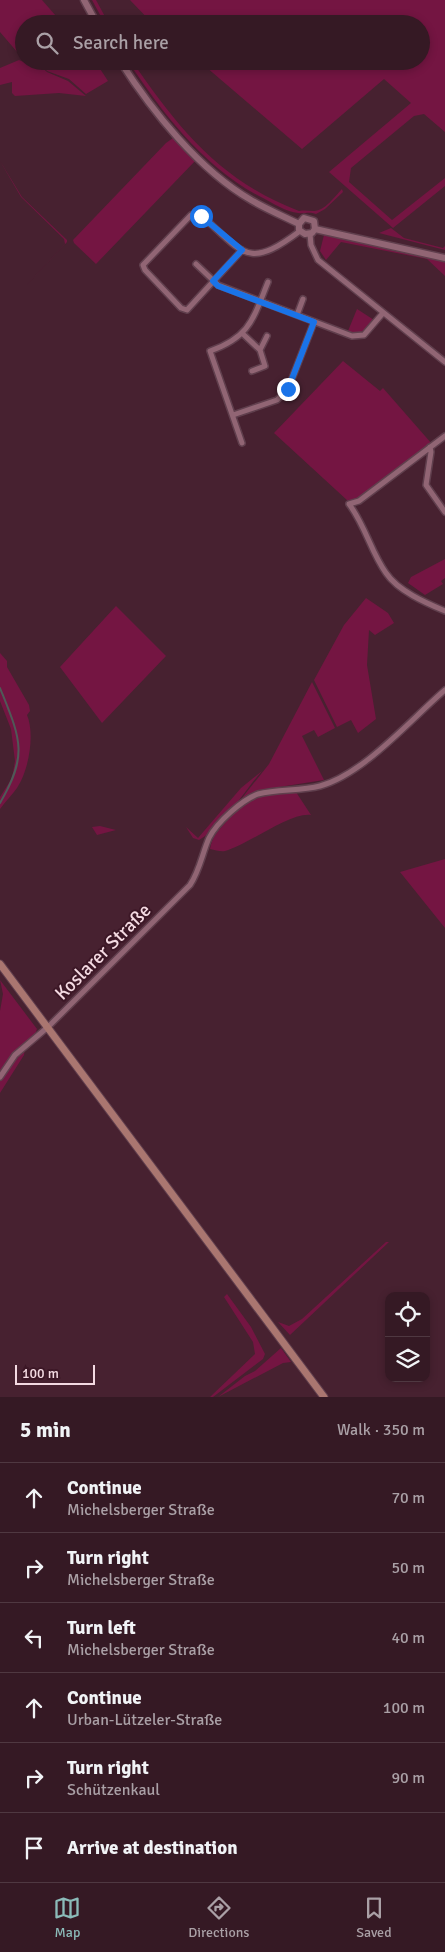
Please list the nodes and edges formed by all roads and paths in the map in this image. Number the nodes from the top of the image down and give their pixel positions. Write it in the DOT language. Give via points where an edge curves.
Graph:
graph roads {
  1 [pos="84,0"];
  2 [pos="92,15"];
  3 [pos="127,70"];
  4 [pos="299,224"];
  5 [pos="316,229"];
  6 [pos="300,231"];
  7 [pos="310,234"];
  8 [pos="242,250"];
  9 [pos="445,258"];
  10 [pos="196,264"];
  11 [pos="213,281"];
  12 [pos="268,282"];
  13 [pos="303,299"];
  14 [pos="260,301"];
  15 [pos="384,314"];
  16 [pos="296,315"];
  17 [pos="314,322"];
  18 [pos="242,334"];
  19 [pos="267,336"];
  20 [pos="260,350"];
  21 [pos="445,362"];
  22 [pos="252,371"];
  23 [pos="233,414"];
  24 [pos="445,436"];
  25 [pos="242,443"];
  26 [pos="430,447"];
  27 [pos="445,512"];
  28 [pos="445,611"];
  29 [pos="445,690"];
  30 [pos="0,964"];
  31 [pos="48,1027"];
  32 [pos="0,1077"];
  33 [pos="324,1397"];
  1 -- 2 [label="street"];
  3 -- 4 [label="street" via="173,133 212,171 250,200"];
  4 -- 5 [label="street" via="302,219 310,218"];
  4 -- 6 [label="street"];
  5 -- 7 [label="street"];
  5 -- 9 [label="street"];
  6 -- 7 [label="street"];
  6 -- 8 [label="street" via="269,252 255,254"];
  7 -- 15 [label="street" via="318,260"];
  8 -- 11 [label="street"];
  8 -- 11 [label="street" via="195,213 143,265 175,302 187,310"];
  10 -- 11 [label="street"];
  11 -- 14 [label="street"];
  12 -- 14 [label="street"];
  13 -- 16 [label="street"];
  14 -- 16 [label="street"];
  14 -- 18 [label="street"];
  15 -- 17 [label="street" via="360,336"];
  15 -- 21 [label="street"];
  16 -- 17 [label="street"];
  17 -- 23 [label="street" via="288,389 277,400"];
  18 -- 20 [label="street"];
  18 -- 23 [label="street" via="230,344 210,351"];
  19 -- 20 [label="street"];
  20 -- 22 [label="street" via="265,366"];
  23 -- 25 [label="street"];
  24 -- 26 [label="street"];
  26 -- 27 [label="street" via="426,485"];
  26 -- 28 [label="street" via="359,501 349,504 386,574 418,600"];
  29 -- 31 [label="street, Koslarer Straße" via="368,761 331,782 268,792 249,797 236,807 210,836 201,865 190,885"];
  30 -- 31 [label="main road"];
  31 -- 32 [label="street, Koslarer Straße" via="16,1055"];
  31 -- 33 [label="main road"];
}
